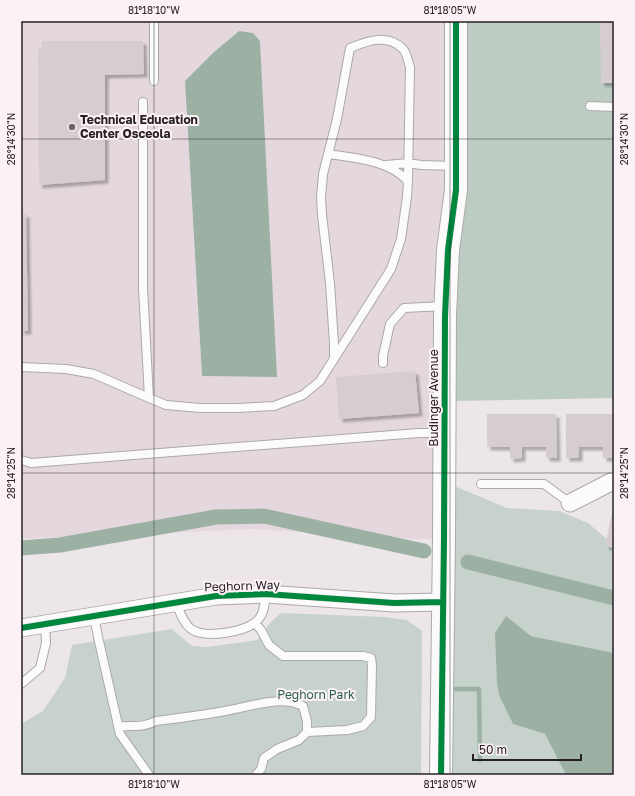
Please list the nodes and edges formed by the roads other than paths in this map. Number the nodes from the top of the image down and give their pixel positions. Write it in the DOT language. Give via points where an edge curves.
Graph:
graph roads {
  1 [pos="154,21"];
  2 [pos="456,21"];
  3 [pos="154,81"];
  4 [pos="143,102"];
  5 [pos="590,106"];
  6 [pos="614,107"];
  7 [pos="328,154"];
  8 [pos="408,163"];
  9 [pos="385,165"];
  10 [pos="456,166"];
  11 [pos="408,181"];
  12 [pos="446,306"];
  13 [pos="334,358"];
  14 [pos="383,364"];
  15 [pos="21,367"];
  16 [pos="149,398"];
  17 [pos="444,433"];
  18 [pos="21,460"];
  19 [pos="614,482"];
  20 [pos="481,484"];
  21 [pos="570,503"];
  22 [pos="266,594"];
  23 [pos="443,602"];
  24 [pos="176,603"];
  25 [pos="94,616"];
  26 [pos="255,623"];
  27 [pos="45,624"];
  28 [pos="21,628"];
  29 [pos="21,684"];
  30 [pos="118,727"];
  31 [pos="307,732"];
  32 [pos="149,775"];
  33 [pos="256,775"];
  34 [pos="441,775"];
  1 -- 3 [label="lane"];
  2 -- 10 [label="street, Budinger Avenue"];
  4 -- 16 [label="lane" via="143,288"];
  5 -- 6 [label="lane"];
  7 -- 8 [label="lane" via="350,48 369,40 392,41 404,50 410,67"];
  7 -- 9 [label="lane"];
  7 -- 13 [label="lane" via="321,197 330,283"];
  8 -- 9 [label="lane"];
  8 -- 10 [label="lane"];
  8 -- 11 [label="lane"];
  9 -- 11 [label="lane"];
  10 -- 12 [label="street, Budinger Avenue"];
  11 -- 13 [label="lane" via="400,239 391,269"];
  12 -- 14 [label="lane" via="404,308 390,324"];
  12 -- 17 [label="street, Budinger Avenue"];
  13 -- 16 [label="lane" via="320,380 303,395 274,406 200,408 166,405"];
  15 -- 16 [label="lane" via="66,368 94,374"];
  17 -- 18 [label="lane" via="31,464"];
  17 -- 23 [label="street, Budinger Avenue"];
  19 -- 21 [label="street"];
  20 -- 21 [label="lane" via="544,484"];
  22 -- 23 [label="street, Peghorn Way" via="394,603"];
  22 -- 24 [label="street, Peghorn Way" via="216,596"];
  22 -- 26 [label="lane" via="262,613"];
  23 -- 34 [label="street, Budinger Avenue"];
  24 -- 25 [label="street, Peghorn Way"];
  24 -- 26 [label="lane" via="187,625 201,634 215,635 246,628"];
  25 -- 27 [label="street, Peghorn Way"];
  25 -- 30 [label="lane"];
  26 -- 31 [label="lane" via="268,645 283,656 371,658 371,717 363,726 347,730"];
  27 -- 28 [label="street, Peghorn Way"];
  27 -- 29 [label="lane" via="46,643 40,668"];
  30 -- 31 [label="lane" via="146,726 156,721 268,702 295,702 303,706"];
  30 -- 32 [label="lane" via="120,734"];
  31 -- 33 [label="lane" via="299,740 277,749 264,758"];
}
